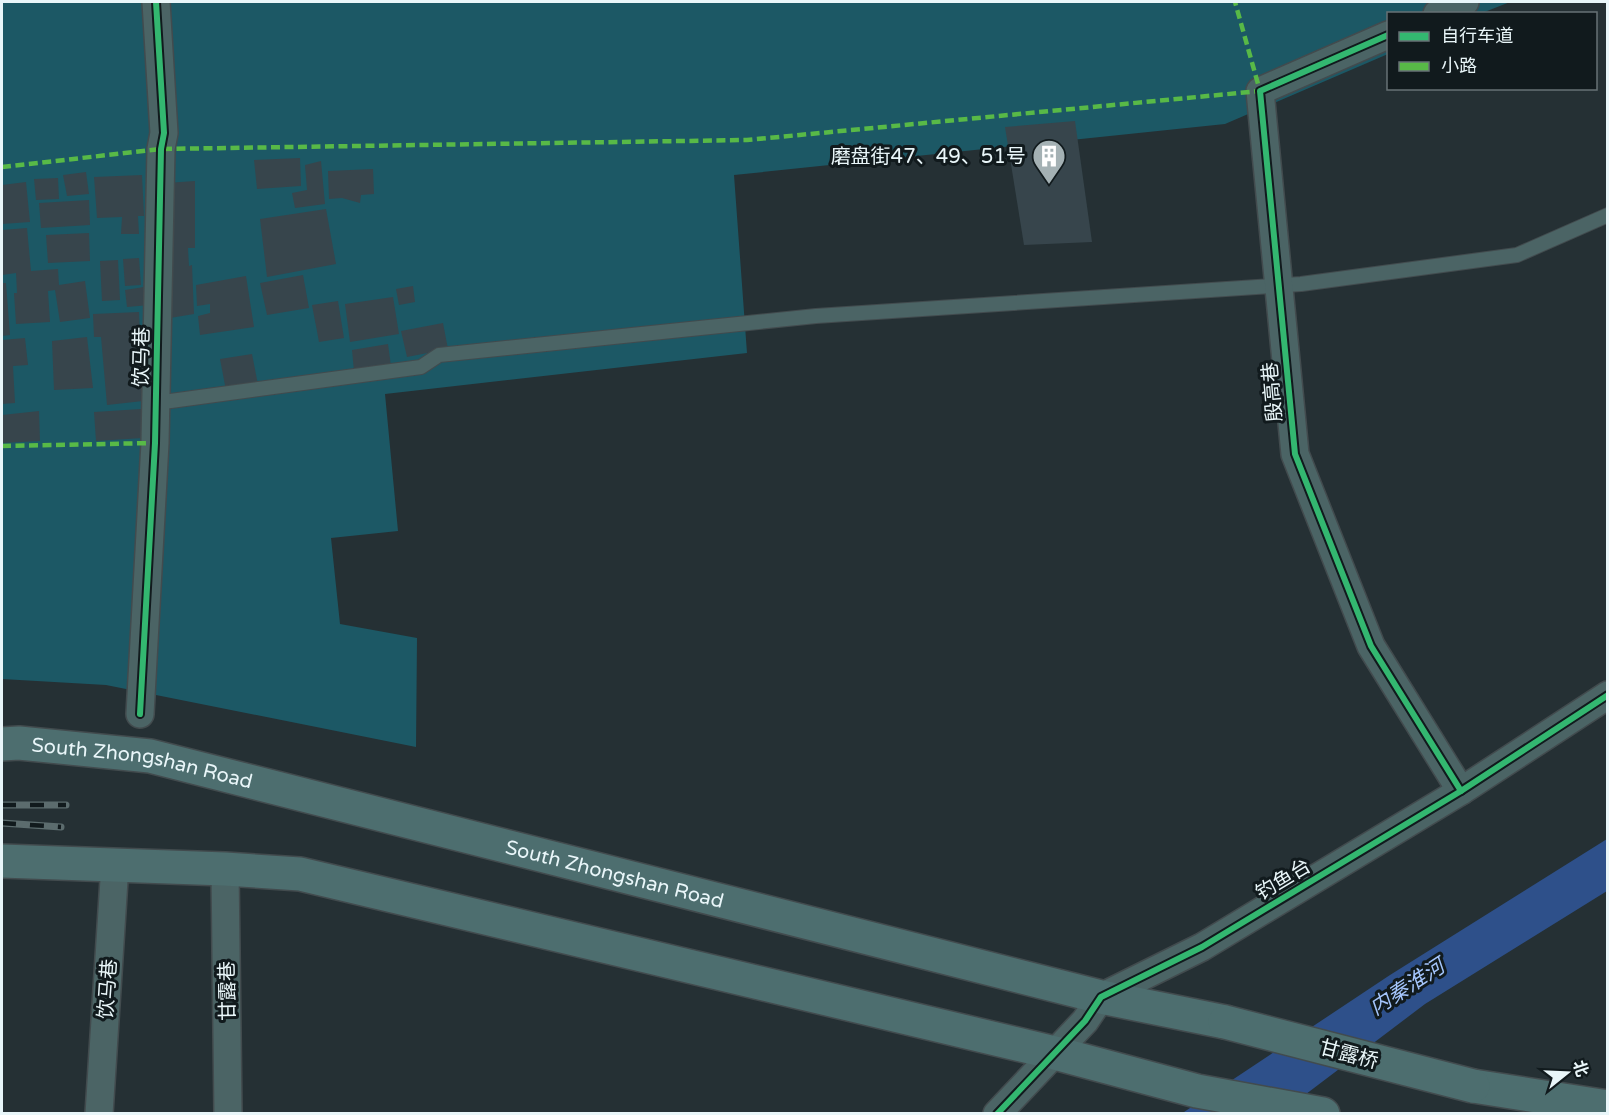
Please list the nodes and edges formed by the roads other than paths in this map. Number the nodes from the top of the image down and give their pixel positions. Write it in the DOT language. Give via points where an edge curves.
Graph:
graph roads {
  1 [pos="156,2"];
  2 [pos="1465,2"];
  3 [pos="1442,12"];
  4 [pos="1387,36"];
  5 [pos="1608,215"];
  6 [pos="1279,286"];
  7 [pos="156,404"];
  8 [pos="1608,695"];
  9 [pos="140,714"];
  10 [pos="2,744"];
  11 [pos="1461,792"];
  12 [pos="2,861"];
  13 [pos="116,864"];
  14 [pos="225,869"];
  15 [pos="1101,997"];
  16 [pos="1225,1022"];
  17 [pos="1054,1053"];
  18 [pos="1197,1090"];
  19 [pos="1608,1107"];
  20 [pos="99,1113"];
  21 [pos="228,1113"];
  22 [pos="997,1113"];
  23 [pos="1323,1113"];
  1 -- 7 [label="street, 饮马巷" via="164,133"];
  2 -- 3 [label="street"];
  4 -- 6 [label="street, 殷高巷" via="1260,91"];
  5 -- 6 [label="lane" via="1517,255"];
  6 -- 7 [label="lane" via="816,316 439,355 421,368"];
  6 -- 11 [label="street, 殷高巷" via="1294,454 1371,646"];
  7 -- 9 [label="street, 饮马巷"];
  8 -- 11 [label="street, 钓鱼台"];
  10 -- 15 [label="main road, South Zhongshan Road" via="150,756"];
  11 -- 15 [label="street, 钓鱼台" via="1202,947"];
  12 -- 13 [label="lane"];
  13 -- 14 [label="lane"];
  13 -- 20 [label="street, 饮马巷"];
  14 -- 17 [label="lane" via="300,874"];
  14 -- 21 [label="street, 甘露巷"];
  15 -- 16 [label="main road, South Zhongshan Road"];
  15 -- 17 [label="street, 钓鱼台" via="1085,1021"];
  16 -- 19 [label="main road, 甘露桥, bridge" via="1473,1086"];
  17 -- 18 [label="lane"];
  17 -- 22 [label="street, 钓鱼台"];
  18 -- 23 [label="main road"];
}
